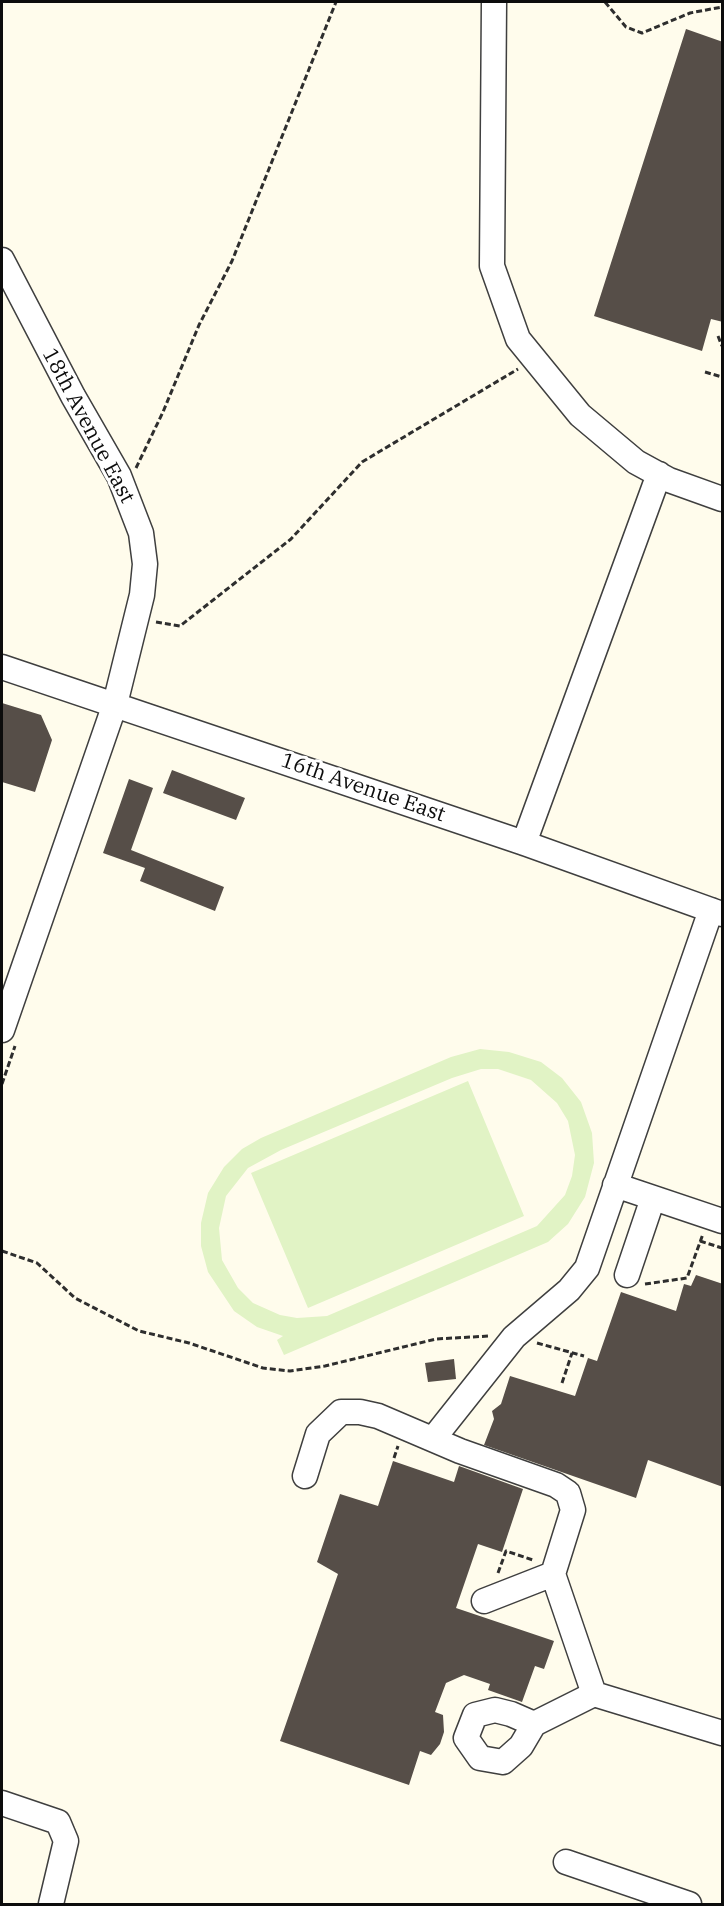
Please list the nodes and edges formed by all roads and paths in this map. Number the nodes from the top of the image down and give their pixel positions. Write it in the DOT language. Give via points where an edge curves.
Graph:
graph roads {
  1 [pos="336,2"];
  2 [pos="494,2"];
  3 [pos="605,2"];
  4 [pos="723,7"];
  5 [pos="2,260"];
  6 [pos="723,337"];
  7 [pos="723,346"];
  8 [pos="535,359"];
  9 [pos="705,372"];
  10 [pos="723,377"];
  11 [pos="659,474"];
  12 [pos="126,491"];
  13 [pos="723,499"];
  14 [pos="136,618"];
  15 [pos="2,667"];
  16 [pos="115,704"];
  17 [pos="524,843"];
  18 [pos="717,912"];
  19 [pos="2,1030"];
  20 [pos="615,1185"];
  21 [pos="653,1198"];
  22 [pos="716,1218"];
  23 [pos="700,1241"];
  24 [pos="723,1248"];
  25 [pos="2,1251"];
  26 [pos="634,1280"];
  27 [pos="514,1337"];
  28 [pos="572,1353"];
  29 [pos="584,1356"];
  30 [pos="562,1383"];
  31 [pos="433,1439"];
  32 [pos="305,1476"];
  33 [pos="554,1570"];
  34 [pos="498,1574"];
  35 [pos="484,1601"];
  36 [pos="594,1694"];
  37 [pos="534,1724"];
  38 [pos="722,1733"];
  39 [pos="2,1803"];
  40 [pos="566,1862"];
  41 [pos="51,1905"];
  42 [pos="689,1905"];
  1 -- 12 [label="path" via="232,261 199,325"];
  2 -- 8 [label="street" via="492,266 518,339"];
  3 -- 4 [label="path" via="626,27 642,33 690,13"];
  5 -- 12 [label="street, 18th Avenue East"];
  6 -- 7 [label="path" via="718,336"];
  8 -- 11 [label="street" via="580,415 636,462"];
  8 -- 14 [label="path" via="362,462 291,539 180,626"];
  9 -- 10 [label="path"];
  11 -- 13 [label="street"];
  11 -- 17 [label="street"];
  12 -- 14 [label="street, 18th Avenue East" via="141,533 145,564"];
  14 -- 16 [label="street, 18th Avenue East"];
  15 -- 16 [label="street, 16th Avenue East"];
  16 -- 17 [label="street, 16th Avenue East"];
  16 -- 19 [label="street, 18th Avenue East"];
  17 -- 18 [label="street, 16th Avenue East"];
  18 -- 20 [label="street"];
  20 -- 21 [label="street"];
  20 -- 27 [label="street" via="587,1268 569,1290"];
  21 -- 22 [label="street"];
  21 -- 26 [label="street"];
  22 -- 23 [label="path"];
  23 -- 24 [label="path"];
  23 -- 26 [label="path" via="687,1278"];
  25 -- 27 [label="path" via="37,1263 75,1298 139,1331 189,1342 263,1368 290,1371 325,1366 436,1339"];
  27 -- 28 [label="path"];
  27 -- 31 [label="street"];
  28 -- 29 [label="path"];
  28 -- 30 [label="path"];
  31 -- 32 [label="street" via="378,1416 340,1412 318,1434"];
  31 -- 33 [label="street" via="568,1492 573,1510"];
  33 -- 34 [label="path" via="506,1551"];
  33 -- 35 [label="street"];
  33 -- 36 [label="street"];
  36 -- 37 [label="street"];
  36 -- 38 [label="street"];
  39 -- 41 [label="street" via="58,1822 66,1841"];
  40 -- 42 [label="street"];
}
